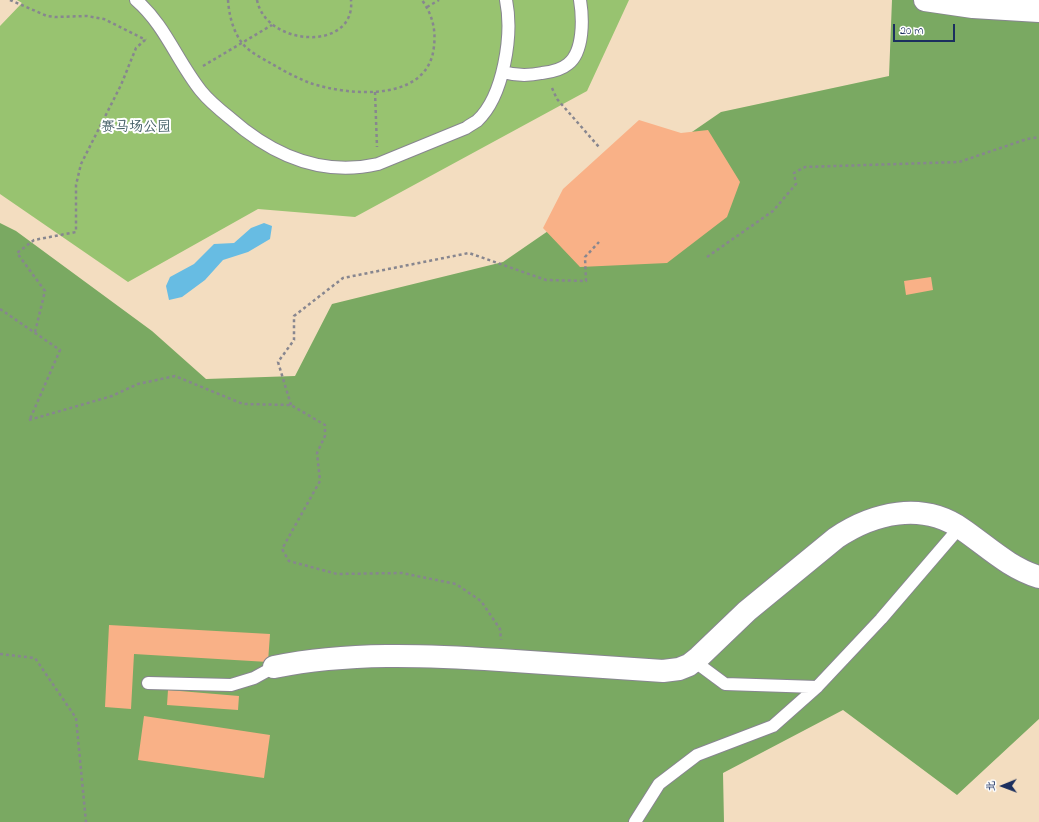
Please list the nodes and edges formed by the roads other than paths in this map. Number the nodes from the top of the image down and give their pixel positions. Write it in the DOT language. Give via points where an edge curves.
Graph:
graph roads {
  1 [pos="136,0"];
  2 [pos="506,0"];
  3 [pos="580,0"];
  4 [pos="924,0"];
  5 [pos="1039,11"];
  6 [pos="503,72"];
  7 [pos="960,527"];
  8 [pos="1039,577"];
  9 [pos="694,661"];
  10 [pos="274,667"];
  11 [pos="148,683"];
  12 [pos="817,686"];
  13 [pos="635,822"];
  1 -- 6 [label="lane" via="156,20 202,92 237,124 284,155 328,167 366,167 378,164 466,128 477,121 485,111 496,92"];
  2 -- 6 [label="lane" via="508,30"];
  3 -- 6 [label="lane" via="580,41 576,54 568,64 556,70 529,76"];
  4 -- 5 [label="street" via="974,7"];
  7 -- 8 [label="street" via="1010,564 1027,574"];
  7 -- 9 [label="street" via="933,514 914,512 895,514 851,528 747,611"];
  7 -- 12 [label="lane" via="881,619"];
  9 -- 10 [label="street" via="678,669 663,670 447,657 386,656 293,663"];
  9 -- 12 [label="lane" via="725,684"];
  10 -- 11 [label="lane" via="254,678 231,685"];
  12 -- 13 [label="lane" via="773,726 697,755 659,784"];
}
